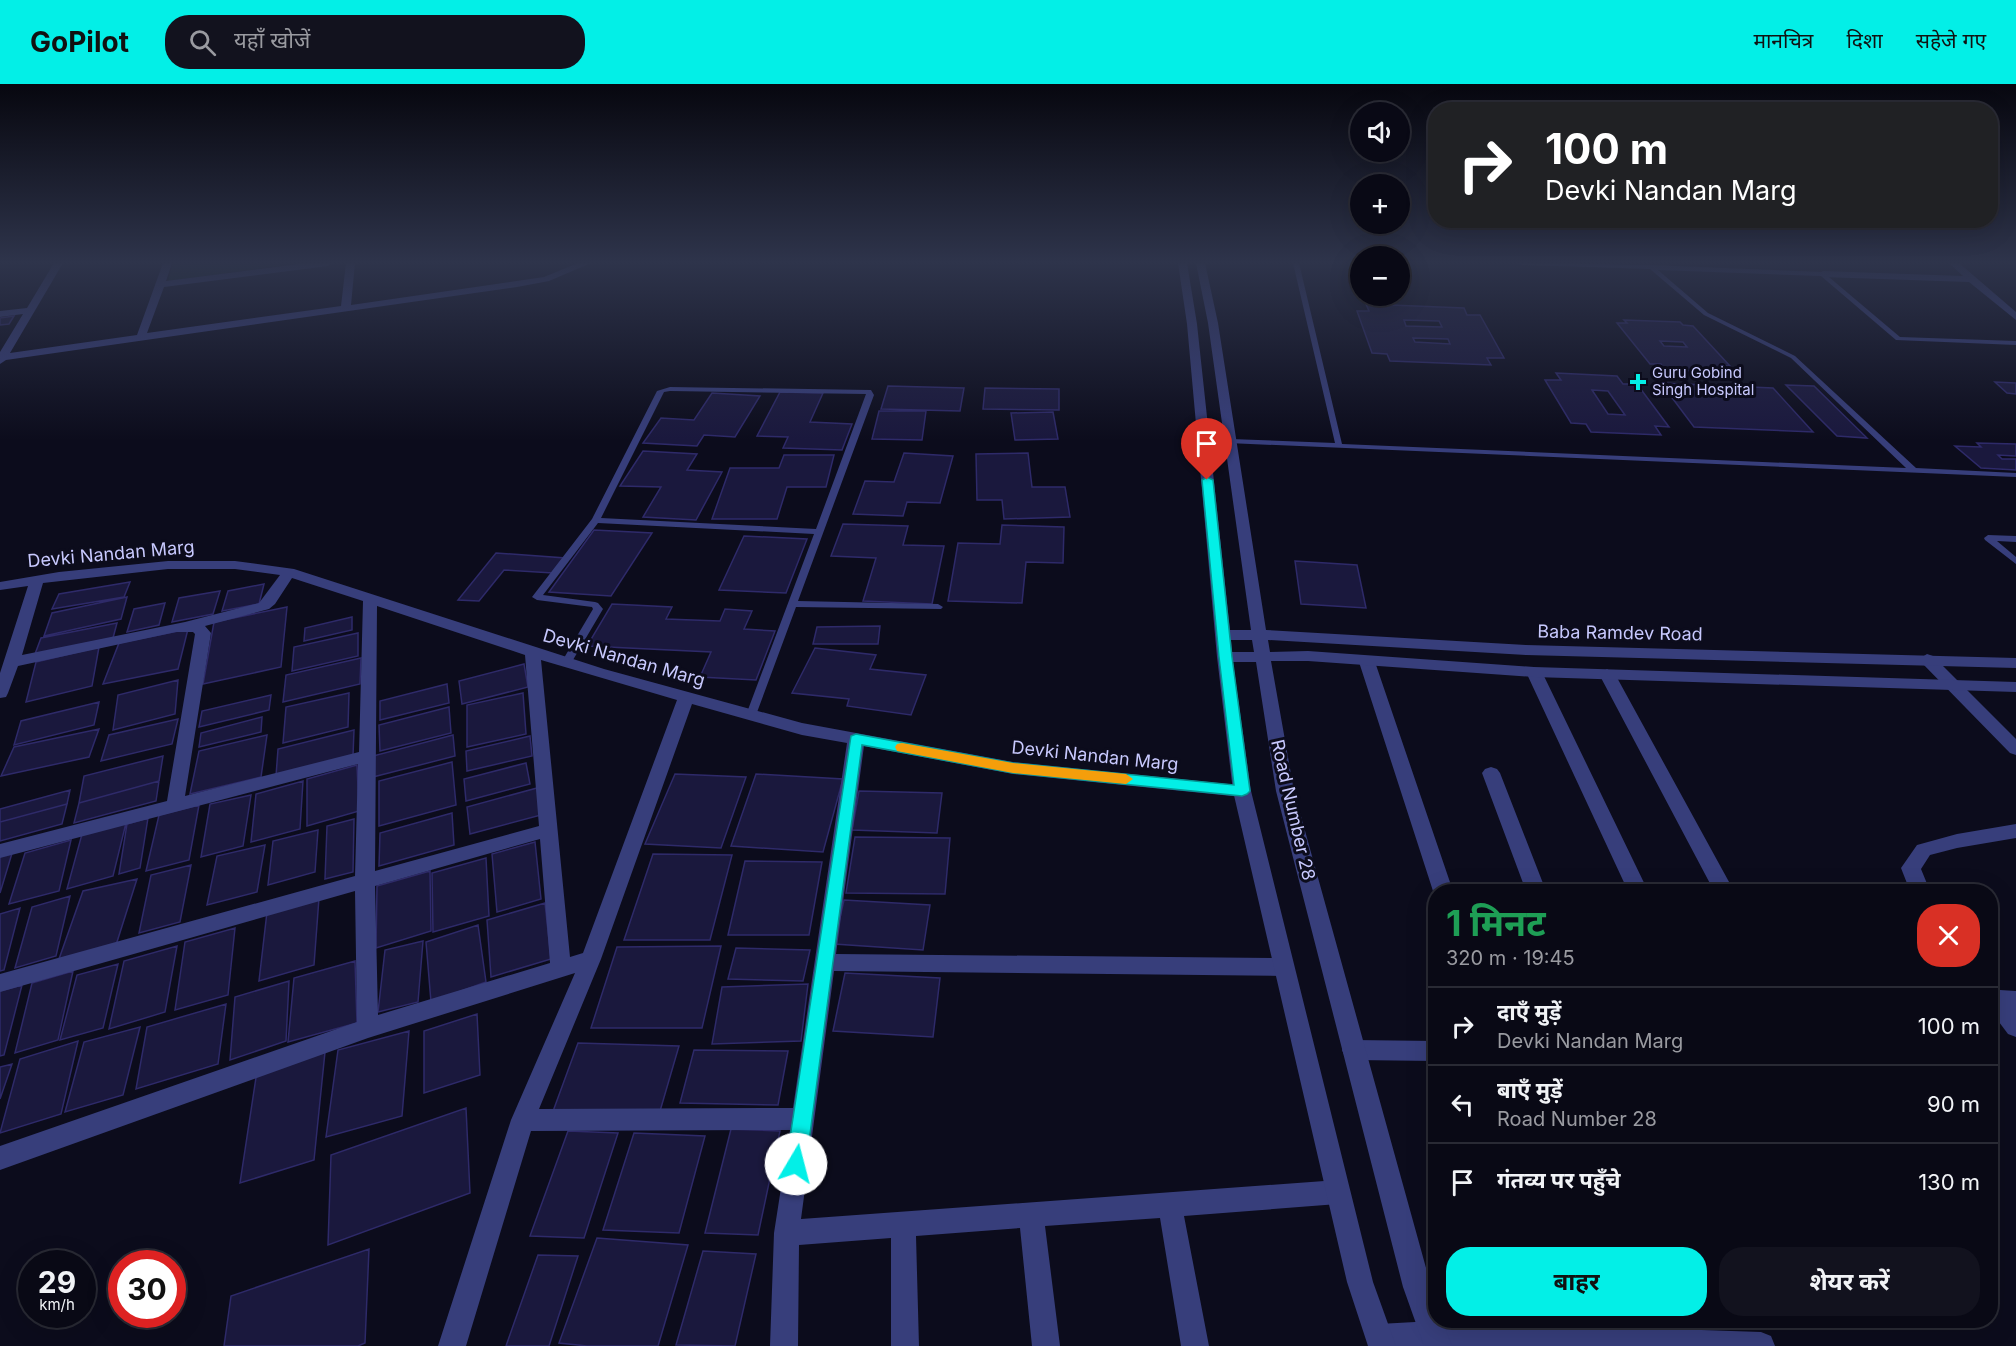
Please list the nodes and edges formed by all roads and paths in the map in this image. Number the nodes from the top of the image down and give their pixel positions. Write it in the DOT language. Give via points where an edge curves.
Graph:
graph roads {
  1 [pos="24,322"];
  2 [pos="146,322"];
  3 [pos="255,322"];
  4 [pos="1192,322"];
  5 [pos="1213,322"];
  6 [pos="1310,322"];
  7 [pos="1722,322"];
  8 [pos="1878,322"];
  9 [pos="141,338"];
  10 [pos="2016,343"];
  11 [pos="1,359"];
  12 [pos="1231,441"];
  13 [pos="1339,446"];
  14 [pos="1914,471"];
  15 [pos="2016,475"];
  16 [pos="596,520"];
  17 [pos="818,532"];
  18 [pos="2016,538"];
  19 [pos="2016,561"];
  20 [pos="289,572"];
  21 [pos="37,580"];
  22 [pos="0,586"];
  23 [pos="370,599"];
  24 [pos="792,604"];
  25 [pos="938,607"];
  26 [pos="189,626"];
  27 [pos="1259,634"];
  28 [pos="1223,635"];
  29 [pos="533,652"];
  30 [pos="1262,656"];
  31 [pos="1225,657"];
  32 [pos="1927,659"];
  33 [pos="12,662"];
  34 [pos="1367,662"];
  35 [pos="566,663"];
  36 [pos="2016,663"];
  37 [pos="1534,672"];
  38 [pos="1607,674"];
  39 [pos="1951,684"];
  40 [pos="2016,687"];
  41 [pos="0,693"];
  42 [pos="686,697"];
  43 [pos="751,715"];
  44 [pos="856,739"];
  45 [pos="2016,749"];
  46 [pos="367,756"];
  47 [pos="1491,772"];
  48 [pos="1242,791"];
  49 [pos="174,805"];
  50 [pos="548,830"];
  51 [pos="2016,831"];
  52 [pos="0,851"];
  53 [pos="365,881"];
  54 [pos="1441,884"];
  55 [pos="1533,884"];
  56 [pos="1635,884"];
  57 [pos="1720,884"];
  58 [pos="1917,884"];
  59 [pos="591,959"];
  60 [pos="825,962"];
  61 [pos="1284,967"];
  62 [pos="561,968"];
  63 [pos="0,983"];
  64 [pos="2001,997"];
  65 [pos="368,1028"];
  66 [pos="2016,1028"];
  67 [pos="1353,1050"];
  68 [pos="1428,1051"];
  69 [pos="803,1119"];
  70 [pos="523,1120"];
  71 [pos="0,1158"];
  72 [pos="1338,1192"];
  73 [pos="1170,1205"];
  74 [pos="1031,1215"];
  75 [pos="903,1225"];
  76 [pos="787,1233"];
  77 [pos="1428,1320"];
  78 [pos="1435,1340"];
  79 [pos="1381,1341"];
  80 [pos="452,1346"];
  81 [pos="784,1346"];
  82 [pos="905,1346"];
  83 [pos="1046,1346"];
  84 [pos="1195,1346"];
  85 [pos="1761,1346"];
  1 -- 11 [label="street"];
  2 -- 9 [label="street"];
  3 -- 9 [label="street"];
  4 -- 28 [label="street"];
  5 -- 12 [label="street, Road Number 28"];
  6 -- 13 [label="lane"];
  7 -- 14 [label="lane" via="1793,357"];
  8 -- 10 [label="lane" via="1898,339"];
  9 -- 11 [label="street"];
  12 -- 13 [label="lane"];
  12 -- 27 [label="street, Road Number 28"];
  13 -- 14 [label="lane"];
  14 -- 15 [label="lane"];
  16 -- 17 [label="lane"];
  16 -- 17 [label="lane" via="661,390 868,392"];
  16 -- 35 [label="lane" via="537,597 595,605 598,609"];
  17 -- 24 [label="lane"];
  18 -- 19 [label="lane" via="1988,538"];
  20 -- 21 [label="street, Devki Nandan Marg" via="235,565 168,565"];
  20 -- 23 [label="street, Devki Nandan Marg"];
  20 -- 26 [label="street" via="264,606"];
  21 -- 22 [label="street, Devki Nandan Marg"];
  21 -- 33 [label="street"];
  23 -- 29 [label="street, Devki Nandan Marg"];
  23 -- 46 [label="street"];
  24 -- 25 [label="lane"];
  24 -- 43 [label="lane"];
  26 -- 33 [label="street"];
  26 -- 49 [label="street" via="203,633"];
  27 -- 28 [label="street, Baba Ramdev Road"];
  27 -- 30 [label="street, Road Number 28"];
  27 -- 32 [label="street, Baba Ramdev Road" via="1525,650"];
  28 -- 31 [label="street"];
  29 -- 35 [label="street, Devki Nandan Marg"];
  29 -- 50 [label="street"];
  30 -- 31 [label="street"];
  30 -- 34 [label="street"];
  30 -- 67 [label="street, Road Number 28" via="1285,791"];
  31 -- 48 [label="street"];
  32 -- 36 [label="street, Baba Ramdev Road"];
  32 -- 39 [label="street"];
  33 -- 41 [label="street"];
  34 -- 37 [label="street"];
  34 -- 54 [label="street"];
  35 -- 42 [label="street, Devki Nandan Marg"];
  37 -- 38 [label="street"];
  37 -- 56 [label="street"];
  38 -- 39 [label="street"];
  38 -- 57 [label="street"];
  39 -- 40 [label="street"];
  39 -- 45 [label="street"];
  42 -- 43 [label="street, Devki Nandan Marg"];
  42 -- 59 [label="street"];
  43 -- 44 [label="street, Devki Nandan Marg"];
  44 -- 48 [label="street, Devki Nandan Marg" via="1013,768"];
  44 -- 60 [label="street"];
  46 -- 49 [label="street"];
  46 -- 53 [label="street"];
  47 -- 55 [label="street"];
  48 -- 61 [label="street"];
  49 -- 52 [label="street"];
  50 -- 53 [label="street"];
  50 -- 62 [label="street"];
  51 -- 58 [label="street" via="1924,850 1911,868"];
  53 -- 63 [label="street"];
  53 -- 65 [label="street"];
  59 -- 62 [label="street"];
  59 -- 70 [label="street"];
  60 -- 61 [label="street"];
  60 -- 69 [label="street"];
  61 -- 72 [label="street"];
  62 -- 65 [label="street"];
  64 -- 66 [label="street"];
  65 -- 71 [label="street"];
  67 -- 68 [label="street"];
  67 -- 77 [label="street, Road Number 28"];
  69 -- 70 [label="street"];
  69 -- 76 [label="street"];
  70 -- 80 [label="street"];
  72 -- 73 [label="street"];
  72 -- 79 [label="street" via="1360,1282"];
  73 -- 74 [label="street"];
  73 -- 84 [label="street"];
  74 -- 75 [label="street"];
  74 -- 83 [label="street"];
  75 -- 76 [label="street"];
  75 -- 82 [label="street"];
  76 -- 81 [label="street"];
  78 -- 79 [label="street"];
  78 -- 85 [label="street"];
}
